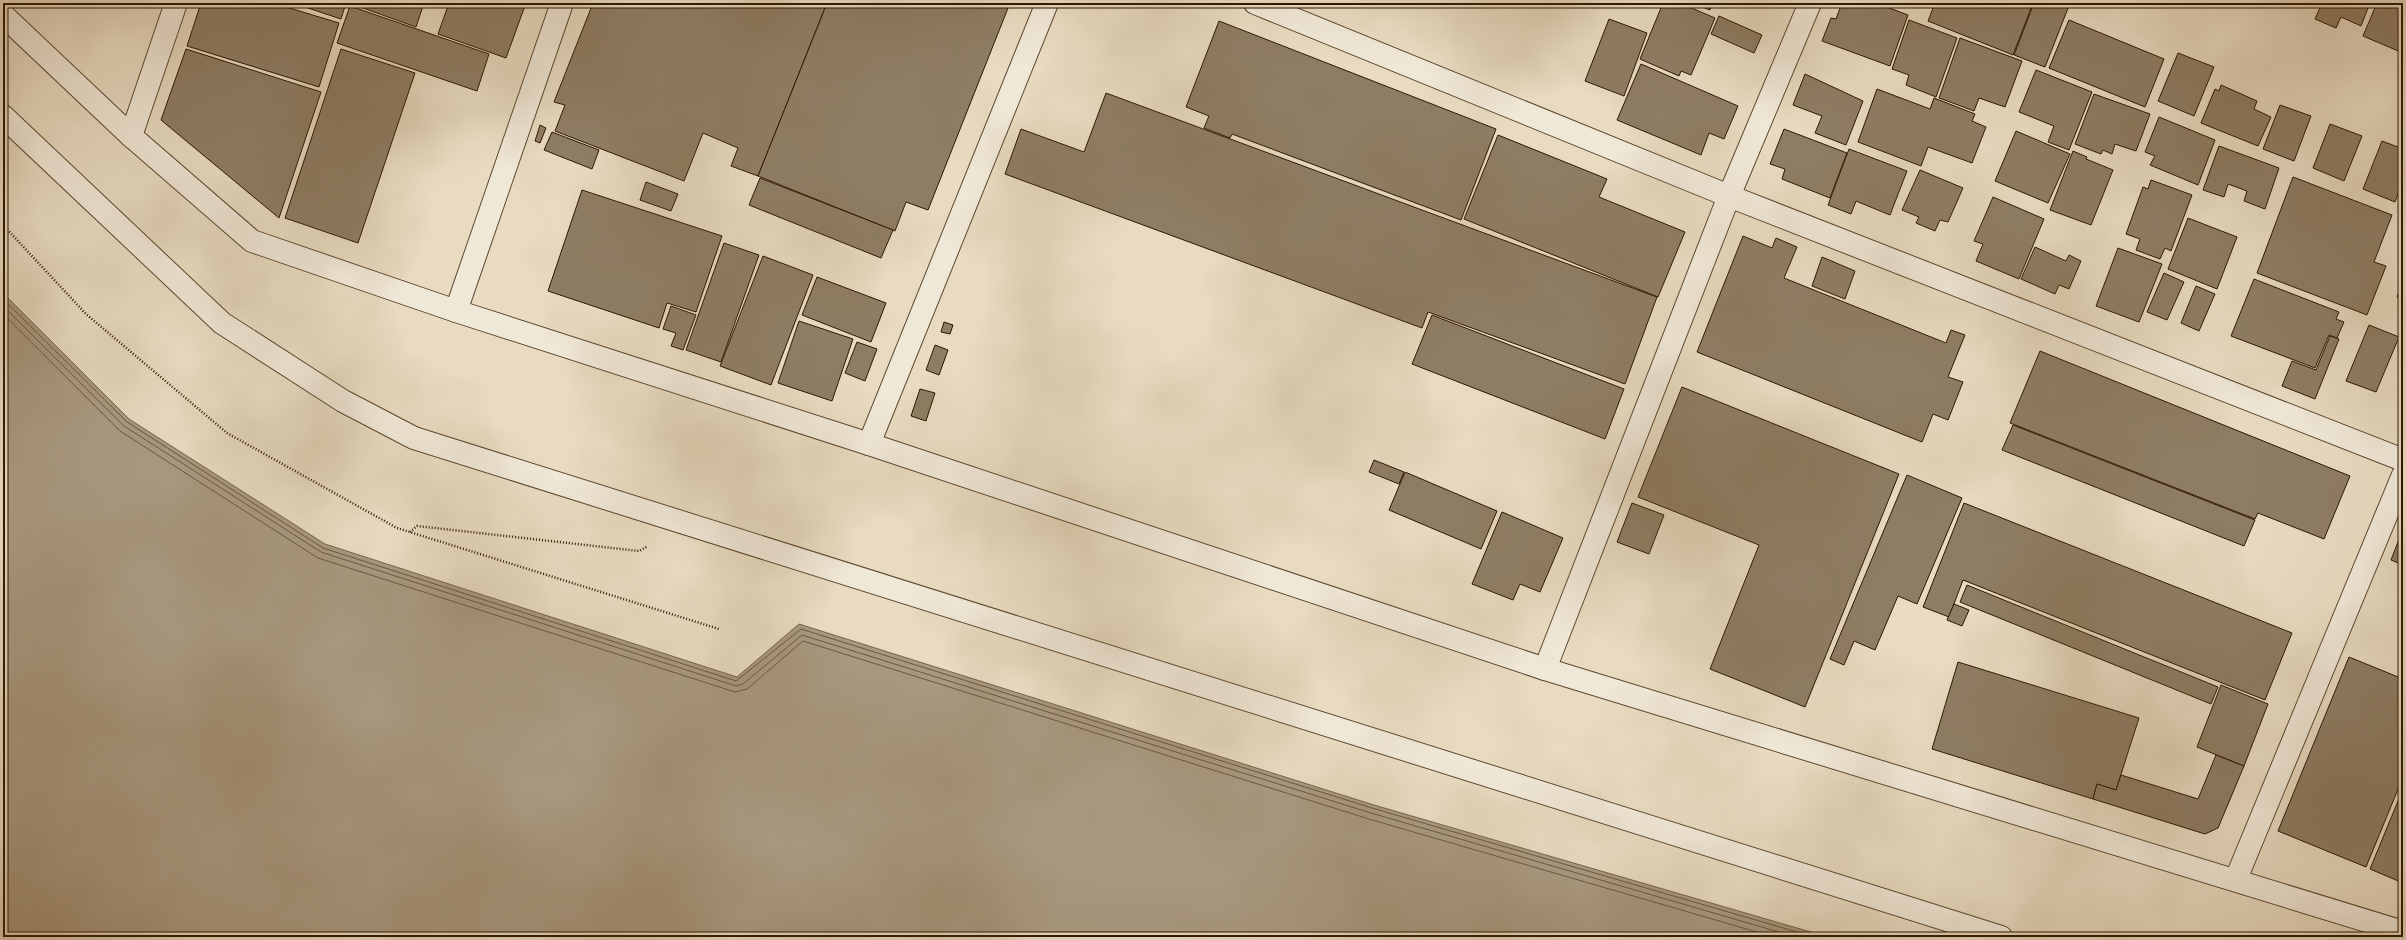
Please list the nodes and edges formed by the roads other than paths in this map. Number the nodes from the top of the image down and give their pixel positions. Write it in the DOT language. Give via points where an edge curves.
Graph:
graph roads {
  1 [pos="176,3"];
  2 [pos="562,3"];
  3 [pos="1047,3"];
  4 [pos="1255,3"];
  5 [pos="1810,3"];
  6 [pos="3,15"];
  7 [pos="3,116"];
  8 [pos="131,136"];
  9 [pos="1729,196"];
  10 [pos="456,311"];
  11 [pos="869,444"];
  12 [pos="2403,460"];
  13 [pos="2403,475"];
  14 [pos="1545,669"];
  15 [pos="2236,879"];
  16 [pos="2403,932"];
  17 [pos="2001,937"];
  1 -- 8 [label="street"];
  2 -- 10 [label="street"];
  3 -- 11 [label="street"];
  4 -- 9 [label="street"];
  5 -- 9 [label="street"];
  6 -- 8 [label="street"];
  7 -- 17 [label="street" via="222,323 343,401 414,438"];
  8 -- 10 [label="street" via="252,241"];
  9 -- 12 [label="street"];
  9 -- 14 [label="street"];
  10 -- 11 [label="street"];
  11 -- 14 [label="street"];
  13 -- 15 [label="street"];
  14 -- 15 [label="street"];
  15 -- 16 [label="street"];
}
